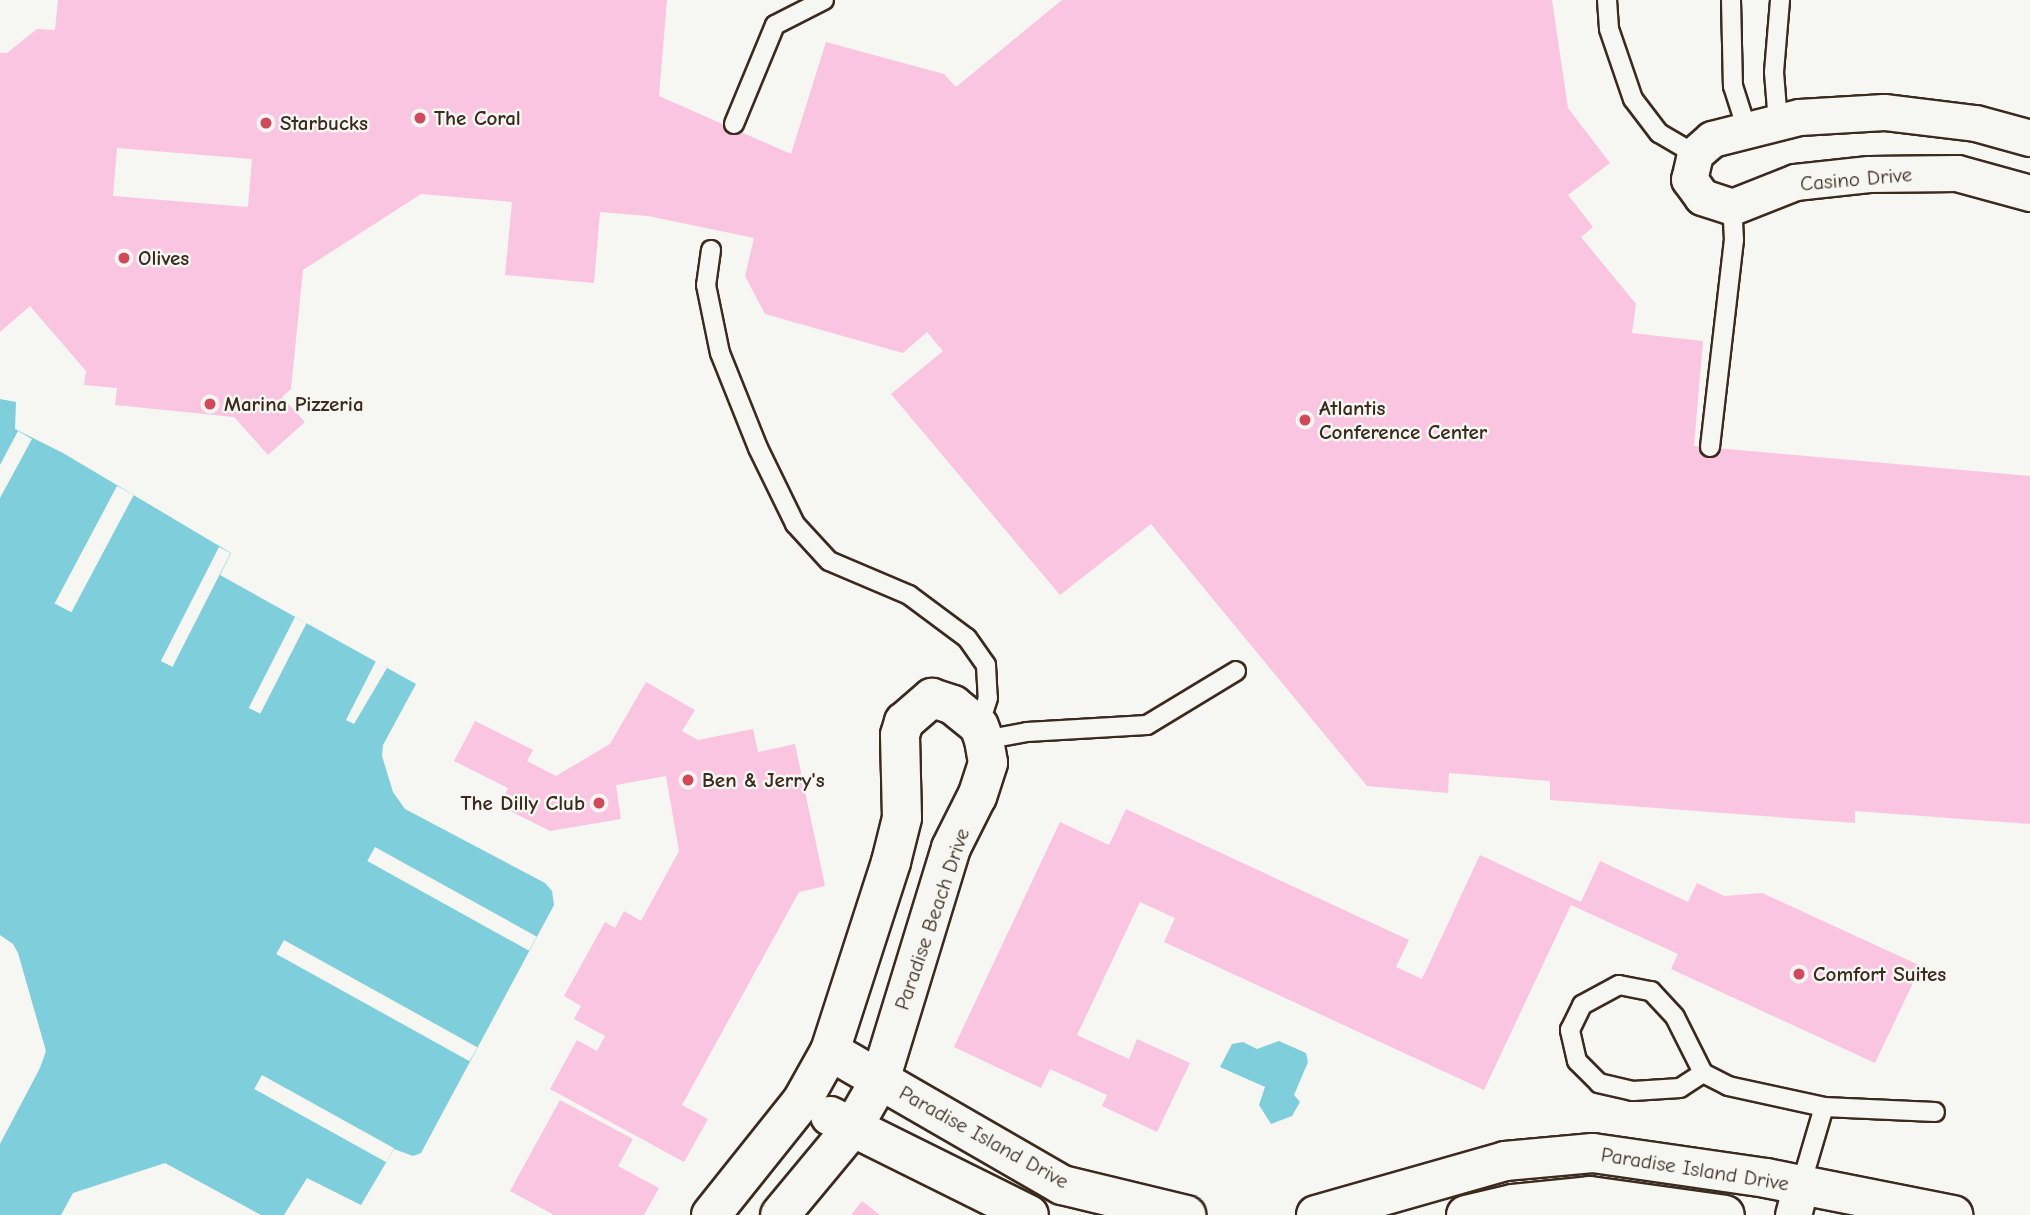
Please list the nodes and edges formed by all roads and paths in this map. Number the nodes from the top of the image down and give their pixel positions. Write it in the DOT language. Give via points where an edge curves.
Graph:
graph roads {
  1 [pos="824,0"];
  2 [pos="1607,0"];
  3 [pos="1731,0"];
  4 [pos="1780,0"];
  5 [pos="734,124"];
  6 [pos="1763,126"];
  7 [pos="2030,138"];
  8 [pos="1695,154"];
  9 [pos="2030,193"];
  10 [pos="1732,207"];
  11 [pos="711,250"];
  12 [pos="1710,447"];
  13 [pos="1236,671"];
  14 [pos="981,733"];
  15 [pos="830,1051"];
  16 [pos="1703,1073"];
  17 [pos="880,1080"];
  18 [pos="802,1101"];
  19 [pos="1824,1107"];
  20 [pos="1936,1112"];
  21 [pos="853,1127"];
  22 [pos="1797,1200"];
  23 [pos="711,1215"];
  24 [pos="780,1215"];
  25 [pos="1029,1215"];
  26 [pos="1186,1215"];
  27 [pos="1316,1215"];
  28 [pos="1466,1215"];
  29 [pos="1725,1215"];
  30 [pos="1953,1215"];
  1 -- 5 [label="lane" via="775,25"];
  2 -- 8 [label="lane" via="1609,29 1633,99 1659,133"];
  3 -- 6 [label="lane" via="1733,86"];
  4 -- 6 [label="lane" via="1774,72"];
  6 -- 7 [label="street" via="1799,117 1884,113 1975,123"];
  6 -- 8 [label="street" via="1712,139"];
  8 -- 10 [label="street" via="1689,179 1702,197"];
  9 -- 10 [label="street, Casino Drive" via="1957,173 1869,174 1795,182"];
  10 -- 12 [label="lane" via="1734,240"];
  11 -- 14 [label="lane" via="706,285 720,353 795,524 829,561 909,595 967,638 986,666 988,698"];
  13 -- 14 [label="lane" via="1147,725"];
  14 -- 15 [label="street" via="953,705 932,698 904,722 899,829"];
  14 -- 17 [label="street, Paradise Beach Drive" via="988,763 951,848"];
  15 -- 17 [label="street, Paradise Island Drive"];
  15 -- 18 [label="street"];
  16 -- 16 [label="lane" via="1675,1017 1651,991 1619,985 1582,1005 1570,1030 1577,1060 1599,1083 1633,1091 1680,1088"];
  16 -- 19 [label="lane" via="1728,1086"];
  17 -- 21 [label="street, Paradise Beach Drive"];
  17 -- 26 [label="street, Paradise Island Drive" via="1062,1185"];
  18 -- 21 [label="street"];
  18 -- 23 [label="street"];
  19 -- 20 [label="lane"];
  19 -- 22 [label="lane"];
  21 -- 24 [label="street, Paradise Beach Drive"];
  21 -- 25 [label="street"];
  22 -- 27 [label="street, Paradise Island Drive" via="1593,1153 1505,1161"];
  22 -- 30 [label="street, Paradise Island Drive"];
  28 -- 29 [label="street, Paradise Island Drive" via="1513,1204 1590,1196"];
}
